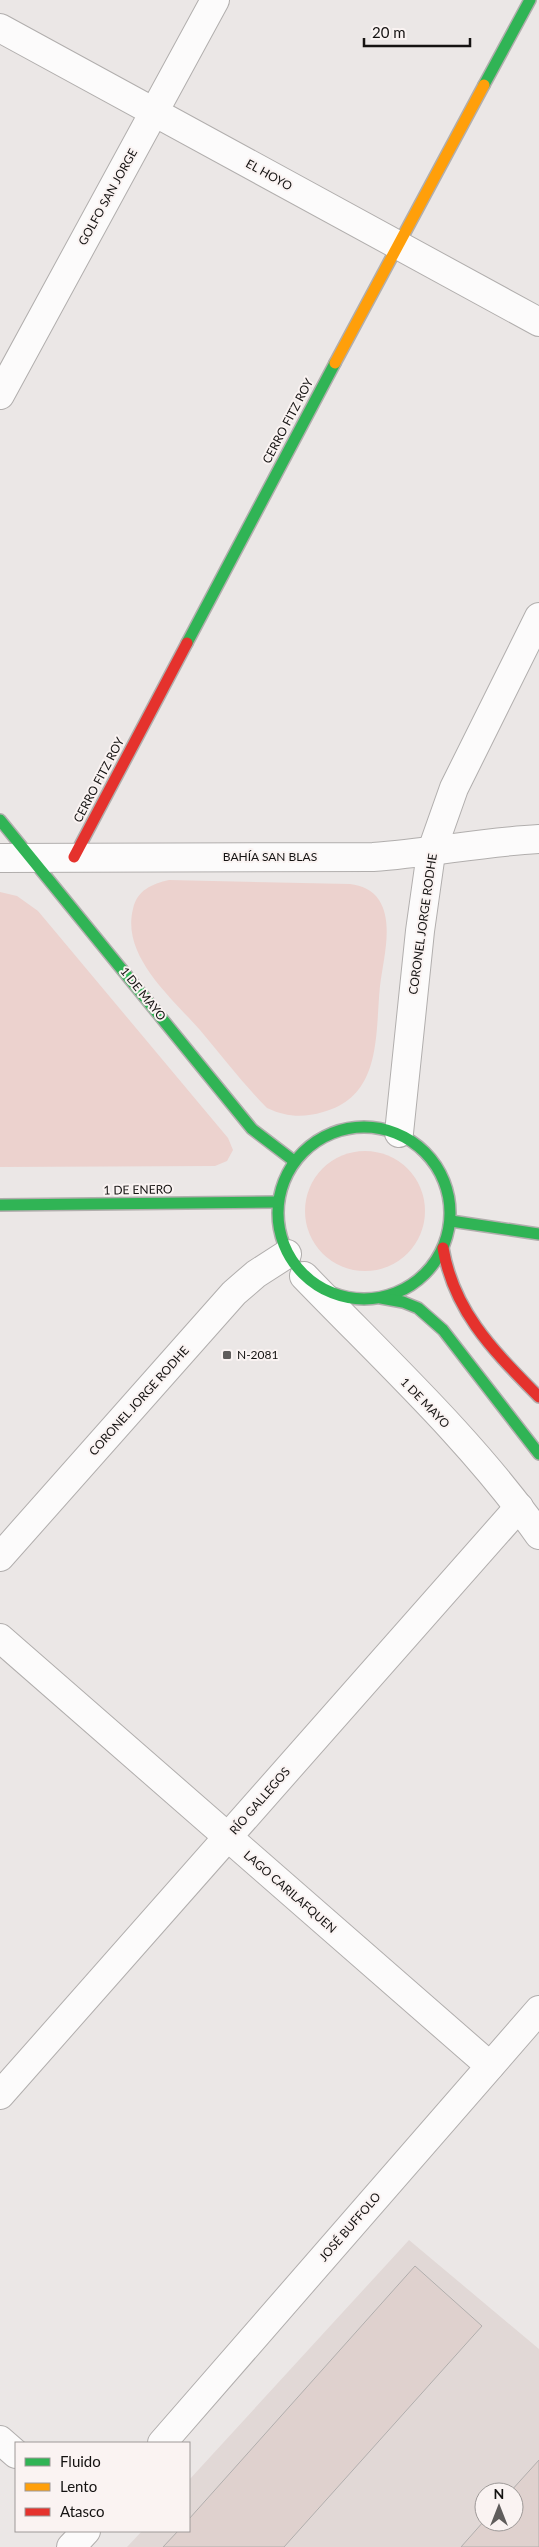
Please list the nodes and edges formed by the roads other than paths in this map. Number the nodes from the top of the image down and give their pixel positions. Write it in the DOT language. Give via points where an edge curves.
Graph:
graph roads {
  1 [pos="215,0"];
  2 [pos="530,0"];
  3 [pos="0,28"];
  4 [pos="154,112"];
  5 [pos="397,244"];
  6 [pos="539,322"];
  7 [pos="0,394"];
  8 [pos="539,617"];
  9 [pos="0,820"];
  10 [pos="539,840"];
  11 [pos="432,853"];
  12 [pos="74,857"];
  13 [pos="0,858"];
  14 [pos="34,858"];
  15 [pos="399,1133"];
  16 [pos="294,1160"];
  17 [pos="277,1202"];
  18 [pos="0,1205"];
  19 [pos="451,1221"];
  20 [pos="539,1234"];
  21 [pos="444,1248"];
  22 [pos="287,1254"];
  23 [pos="304,1276"];
  24 [pos="381,1298"];
  25 [pos="539,1397"];
  26 [pos="539,1454"];
  27 [pos="520,1507"];
  28 [pos="539,1535"];
  29 [pos="0,1557"];
  30 [pos="0,1638"];
  31 [pos="228,1837"];
  32 [pos="539,2010"];
  33 [pos="490,2066"];
  34 [pos="0,2095"];
  35 [pos="0,2440"];
  36 [pos="163,2442"];
  37 [pos="15,2453"];
  38 [pos="85,2532"];
  39 [pos="72,2547"];
  1 -- 4 [label="street, GOLFO SAN JORGE"];
  2 -- 5 [label="street, CERRO FITZ ROY"];
  3 -- 4 [label="street, EL HOYO"];
  4 -- 5 [label="street, EL HOYO"];
  4 -- 7 [label="street, GOLFO SAN JORGE"];
  5 -- 6 [label="street, EL HOYO"];
  5 -- 12 [label="street, CERRO FITZ ROY"];
  8 -- 11 [label="street, CORONEL JORGE RODHE" via="454,788"];
  9 -- 14 [label="street, 1 DE MAYO"];
  10 -- 11 [label="street, BAHÍA SAN BLAS" via="500,841"];
  11 -- 12 [label="street, BAHÍA SAN BLAS" via="374,857"];
  11 -- 15 [label="street, CORONEL JORGE RODHE" via="420,931"];
  12 -- 14 [label="street, BAHÍA SAN BLAS"];
  13 -- 14 [label="street, BAHÍA SAN BLAS"];
  14 -- 16 [label="street, 1 DE MAYO" via="246,1122 264,1140"];
  15 -- 16 [label="street" via="373,1126 349,1127 327,1134"];
  15 -- 19 [label="street" via="422,1148 439,1169 449,1194"];
  16 -- 17 [label="street"];
  17 -- 18 [label="street, 1 DE ENERO"];
  17 -- 22 [label="street" via="278,1229"];
  19 -- 20 [label="street"];
  19 -- 21 [label="street"];
  21 -- 24 [label="street" via="429,1271 407,1288"];
  21 -- 25 [label="street" via="444,1264 470,1318"];
  22 -- 23 [label="street"];
  22 -- 29 [label="street, CORONEL JORGE RODHE" via="234,1293"];
  23 -- 24 [label="street" via="327,1292 354,1299"];
  23 -- 27 [label="street, 1 DE MAYO" via="478,1458"];
  24 -- 26 [label="street" via="418,1308 443,1330"];
  27 -- 28 [label="street, 1 DE MAYO"];
  27 -- 31 [label="street, RÍO GALLEGOS"];
  30 -- 31 [label="street, LAGO CARILAFQUEN"];
  31 -- 33 [label="street, LAGO CARILAFQUEN"];
  31 -- 34 [label="street, RÍO GALLEGOS"];
  32 -- 33 [label="street, JOSÉ BUFFOLO"];
  33 -- 36 [label="street, JOSÉ BUFFOLO"];
  35 -- 37 [label="street"];
  38 -- 39 [label="street"];
}
